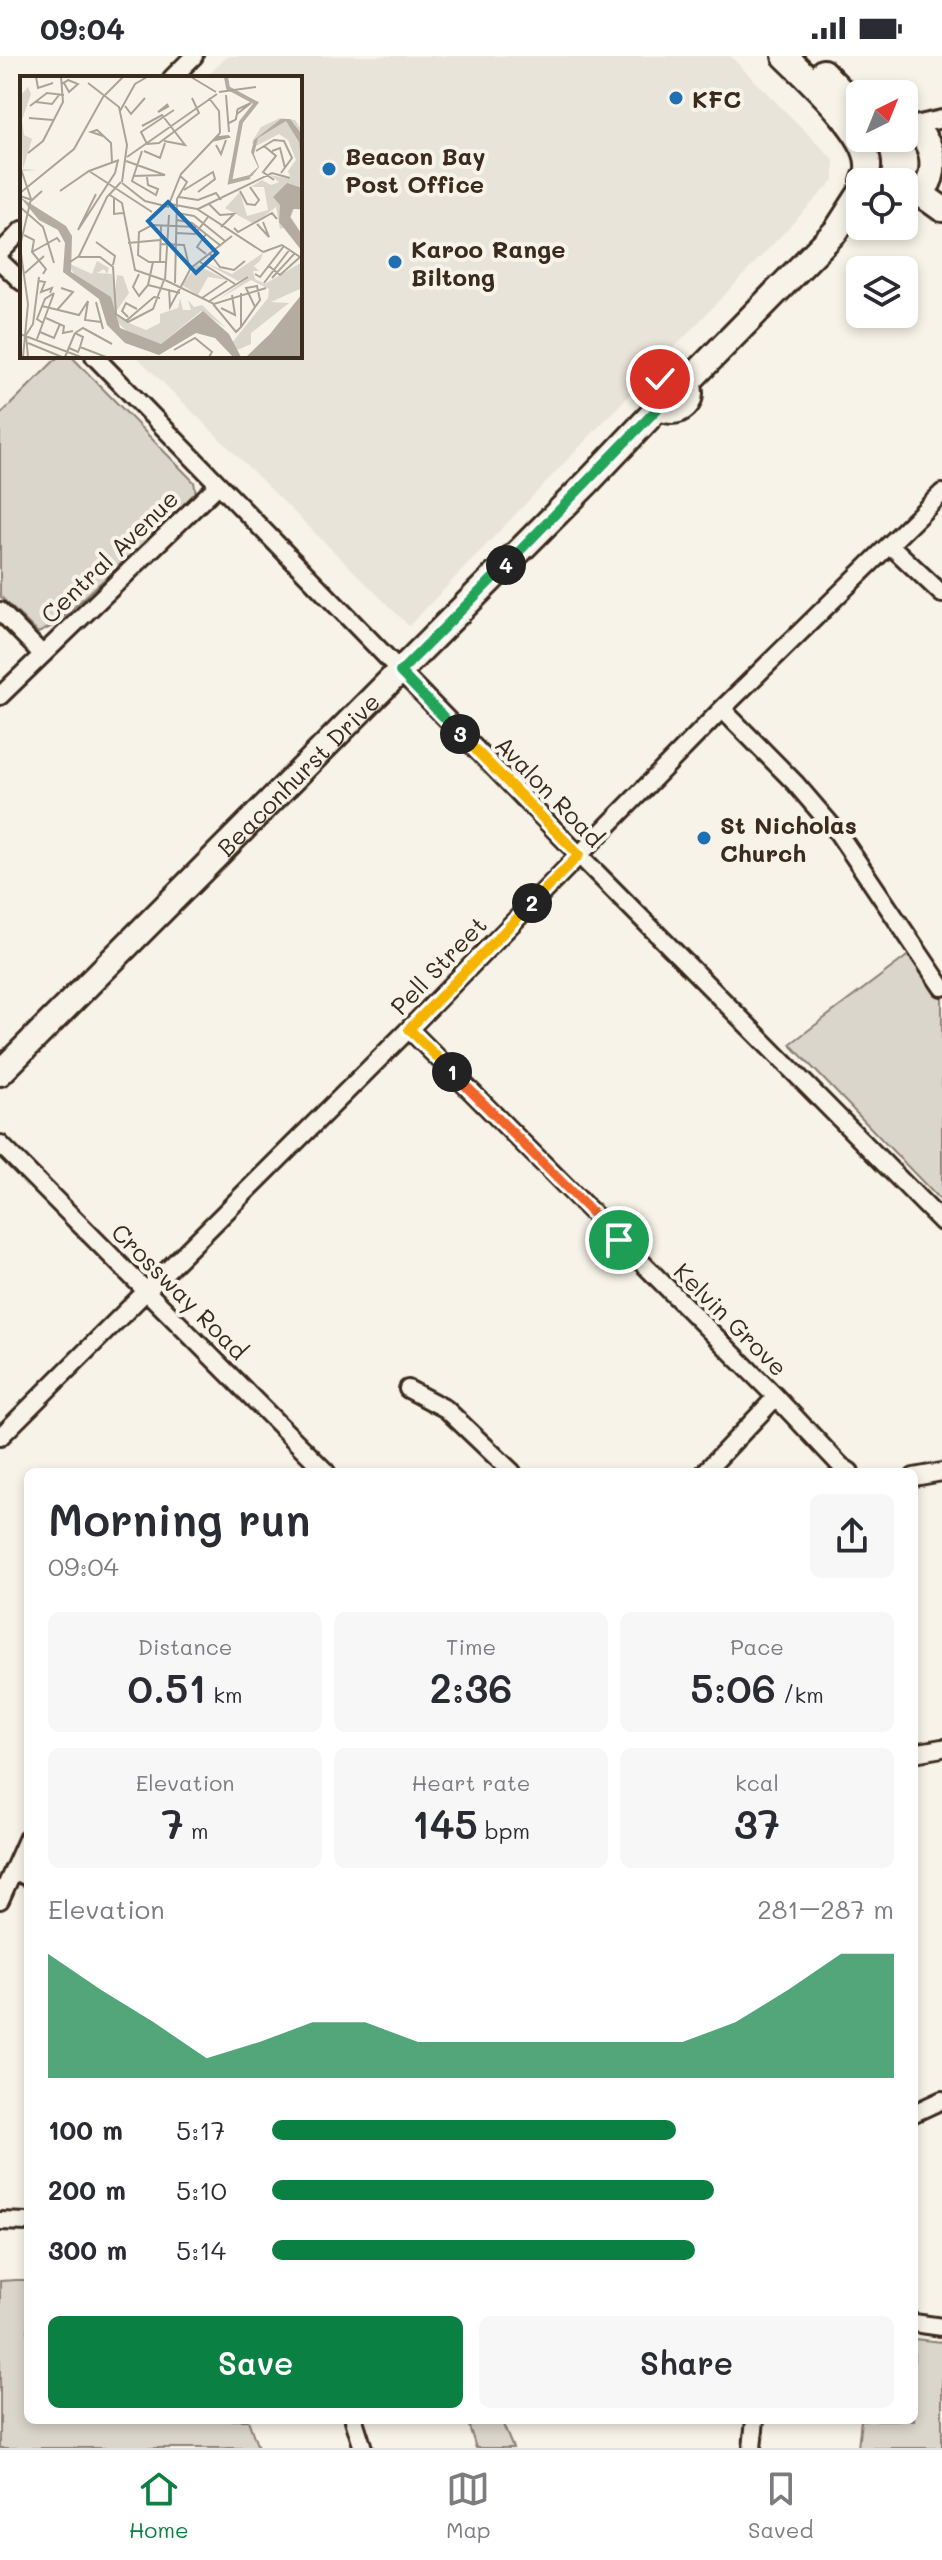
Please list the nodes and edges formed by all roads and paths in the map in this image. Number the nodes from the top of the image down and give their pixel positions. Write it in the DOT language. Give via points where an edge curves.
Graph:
graph roads {
  1 [pos="194,56"];
  2 [pos="785,56"];
  3 [pos="807,56"];
  4 [pos="174,76"];
  5 [pos="846,96"];
  6 [pos="942,119"];
  7 [pos="918,124"];
  8 [pos="918,130"];
  9 [pos="940,149"];
  10 [pos="868,168"];
  11 [pos="918,192"];
  12 [pos="918,199"];
  13 [pos="942,209"];
  14 [pos="846,216"];
  15 [pos="846,226"];
  16 [pos="836,231"];
  17 [pos="20,232"];
  18 [pos="0,253"];
  19 [pos="0,261"];
  20 [pos="20,280"];
  21 [pos="96,358"];
  22 [pos="218,485"];
  23 [pos="942,493"];
  24 [pos="890,545"];
  25 [pos="942,594"];
  26 [pos="0,611"];
  27 [pos="42,654"];
  28 [pos="400,672"];
  29 [pos="0,696"];
  30 [pos="722,709"];
  31 [pos="579,855"];
  32 [pos="942,987"];
  33 [pos="409,1029"];
  34 [pos="0,1073"];
  35 [pos="0,1144"];
  36 [pos="942,1222"];
  37 [pos="147,1291"];
  38 [pos="408,1389"];
  39 [pos="776,1397"];
  40 [pos="0,1437"];
  41 [pos="322,1468"];
  42 [pos="508,1468"];
  43 [pos="709,1468"];
  44 [pos="844,1468"];
  45 [pos="942,1472"];
  46 [pos="918,1476"];
  47 [pos="942,1748"];
  48 [pos="918,1752"];
  49 [pos="20,1874"];
  50 [pos="0,1900"];
  51 [pos="942,2100"];
  52 [pos="918,2111"];
  53 [pos="0,2221"];
  54 [pos="24,2222"];
  55 [pos="918,2324"];
  56 [pos="942,2327"];
  57 [pos="355,2424"];
  58 [pos="755,2424"];
  59 [pos="363,2448"];
  60 [pos="752,2448"];
  1 -- 4 [label="street"];
  2 -- 10 [label="street" via="855,131"];
  3 -- 5 [label="street"];
  6 -- 7 [label="street"];
  8 -- 9 [label="street"];
  9 -- 11 [label="street" via="936,178"];
  12 -- 13 [label="street"];
  14 -- 16 [label="street"];
  15 -- 16 [label="street"];
  16 -- 28 [label="street, Beaconhurst Drive" via="687,383 685,405 670,411 660,406"];
  17 -- 18 [label="street"];
  19 -- 20 [label="street"];
  21 -- 22 [label="street, Avalon Road"];
  22 -- 27 [label="street, Central Avenue"];
  22 -- 28 [label="street, Avalon Road"];
  23 -- 24 [label="street, Pell Street"];
  24 -- 25 [label="street"];
  24 -- 30 [label="street, Pell Street"];
  26 -- 27 [label="street"];
  27 -- 29 [label="street, Central Avenue"];
  28 -- 31 [label="street, Avalon Road"];
  28 -- 34 [label="street, Beaconhurst Drive"];
  30 -- 31 [label="street, Pell Street"];
  30 -- 32 [label="street" via="838,833"];
  31 -- 33 [label="street, Pell Street"];
  31 -- 36 [label="street, Avalon Road"];
  33 -- 37 [label="street, Pell Street"];
  33 -- 39 [label="street, Kelvin Grove"];
  35 -- 37 [label="street, Crossway Road"];
  37 -- 40 [label="street, Pell Street"];
  37 -- 41 [label="street, Crossway Road"];
  38 -- 42 [label="street" via="446,1409"];
  39 -- 43 [label="street"];
  39 -- 44 [label="street, Kelvin Grove"];
  45 -- 46 [label="street"];
  47 -- 48 [label="street"];
  49 -- 50 [label="street"];
  51 -- 52 [label="street"];
  53 -- 54 [label="street"];
  55 -- 56 [label="street"];
  57 -- 59 [label="street"];
  58 -- 60 [label="street"];
}
